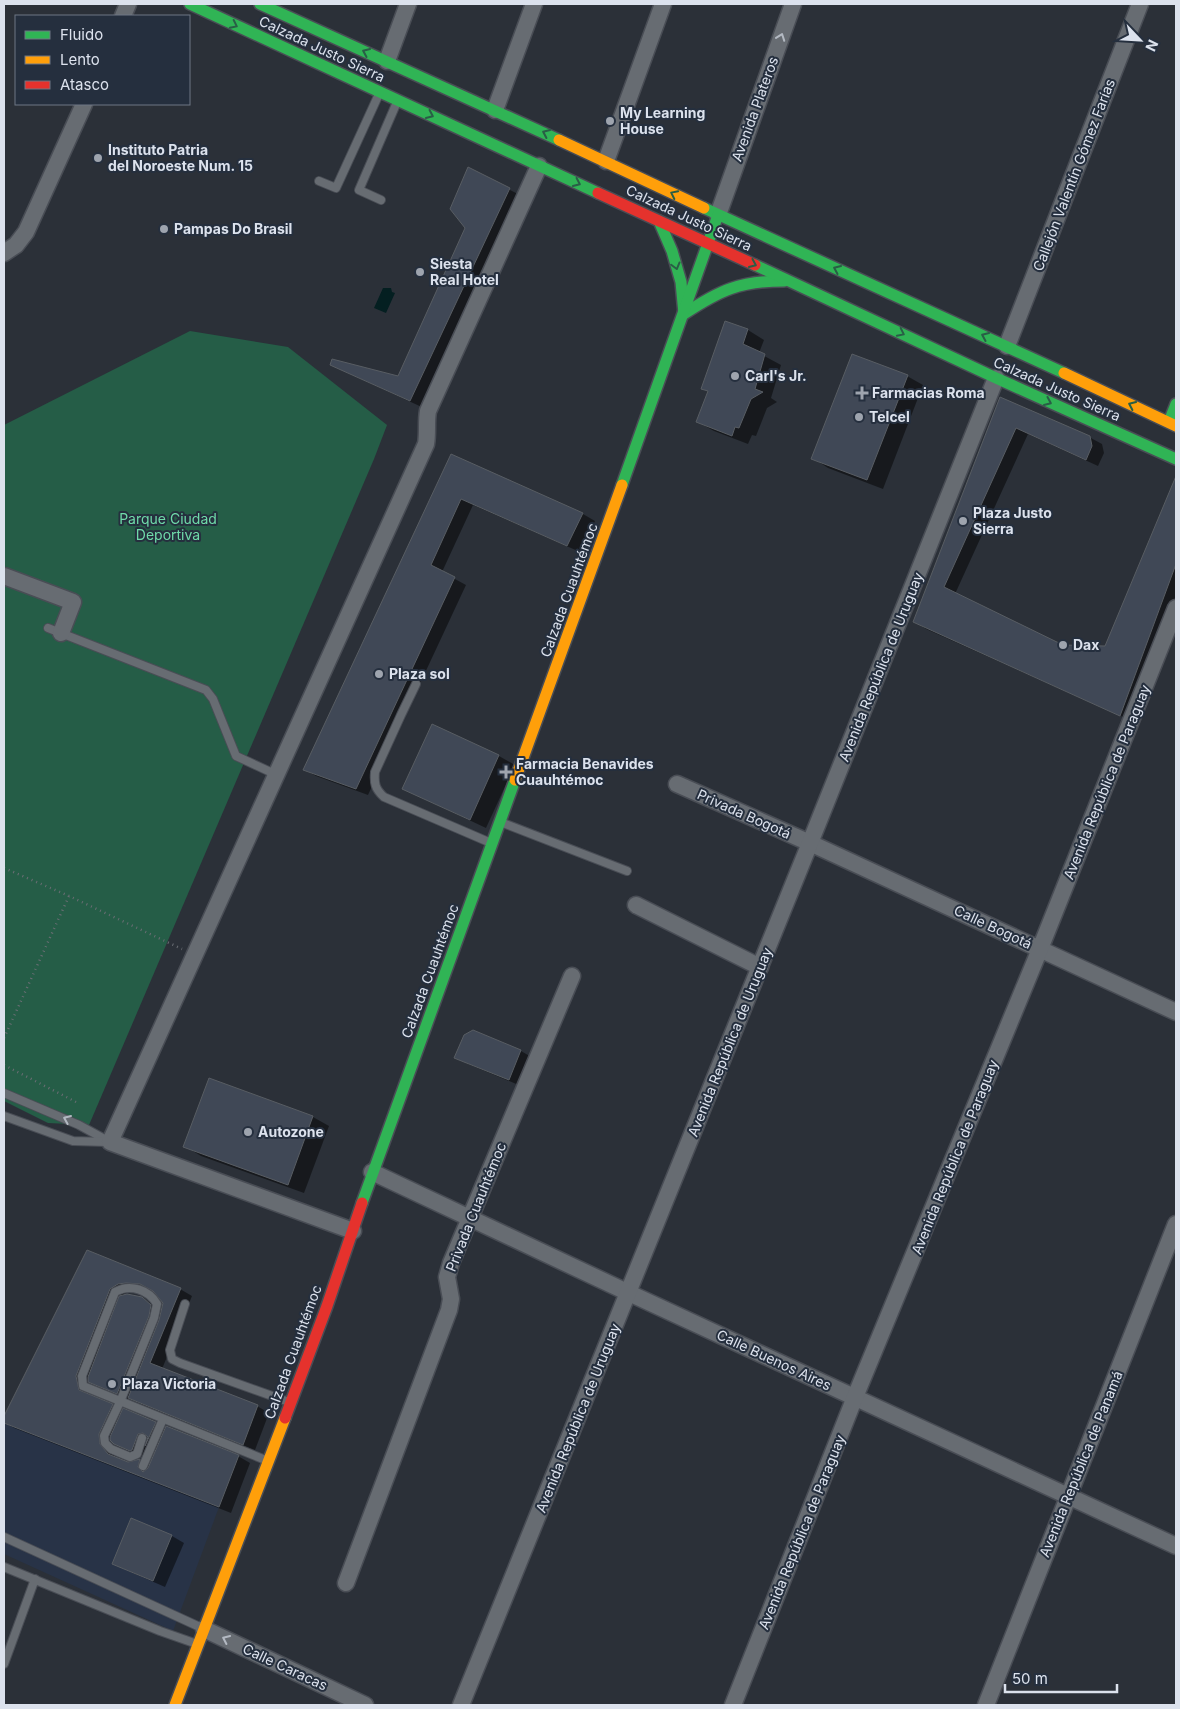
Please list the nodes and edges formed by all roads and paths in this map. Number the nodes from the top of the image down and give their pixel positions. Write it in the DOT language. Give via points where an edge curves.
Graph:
graph roads {
  1 [pos="190,4"];
  2 [pos="408,4"];
  3 [pos="534,4"];
  4 [pos="663,4"];
  5 [pos="793,4"];
  6 [pos="1140,4"];
  7 [pos="268,6"];
  8 [pos="257,36"];
  9 [pos="387,61"];
  10 [pos="380,92"];
  11 [pos="398,100"];
  12 [pos="84,105"];
  13 [pos="495,110"];
  14 [pos="606,161"];
  15 [pos="539,166"];
  16 [pos="319,181"];
  17 [pos="381,200"];
  18 [pos="718,215"];
  19 [pos="659,221"];
  20 [pos="709,244"];
  21 [pos="4,253"];
  22 [pos="791,281"];
  23 [pos="684,314"];
  24 [pos="1007,346"];
  25 [pos="998,375"];
  26 [pos="1092,387"];
  27 [pos="1078,393"];
  28 [pos="1176,404"];
  29 [pos="1173,424"];
  30 [pos="1176,459"];
  31 [pos="4,576"];
  32 [pos="1176,608"];
  33 [pos="55,631"];
  34 [pos="416,684"];
  35 [pos="277,775"];
  36 [pos="677,784"];
  37 [pos="500,822"];
  38 [pos="493,843"];
  39 [pos="810,843"];
  40 [pos="4,868"];
  41 [pos="627,871"];
  42 [pos="69,896"];
  43 [pos="636,905"];
  44 [pos="1040,949"];
  45 [pos="194,955"];
  46 [pos="760,966"];
  47 [pos="572,976"];
  48 [pos="1176,1012"];
  49 [pos="4,1038"];
  50 [pos="4,1065"];
  51 [pos="4,1093"];
  52 [pos="76,1102"];
  53 [pos="4,1116"];
  54 [pos="110,1142"];
  55 [pos="372,1172"];
  56 [pos="470,1218"];
  57 [pos="1176,1224"];
  58 [pos="353,1231"];
  59 [pos="629,1293"];
  60 [pos="185,1304"];
  61 [pos="855,1397"];
  62 [pos="120,1402"];
  63 [pos="291,1403"];
  64 [pos="163,1419"];
  65 [pos="142,1438"];
  66 [pos="268,1461"];
  67 [pos="143,1466"];
  68 [pos="1068,1496"];
  69 [pos="4,1538"];
  70 [pos="1176,1546"];
  71 [pos="4,1567"];
  72 [pos="35,1579"];
  73 [pos="346,1583"];
  74 [pos="204,1629"];
  75 [pos="198,1644"];
  76 [pos="4,1664"];
  77 [pos="174,1705"];
  78 [pos="365,1705"];
  79 [pos="461,1705"];
  80 [pos="733,1705"];
  81 [pos="986,1705"];
  1 -- 8 [label="main road, Calzada Justo Sierra, one-way"];
  2 -- 9 [label="street"];
  3 -- 13 [label="street"];
  4 -- 14 [label="street"];
  18 -- 5 [label="street, Avenida Plateros, one-way"];
  6 -- 24 [label="street, Callejón Valentín Gómez Farías"];
  7 -- 8 [label="street"];
  9 -- 7 [label="main road, Calzada Justo Sierra, one-way"];
  8 -- 10 [label="main road, Calzada Justo Sierra"];
  9 -- 13 [label="main road, Calzada Justo Sierra"];
  10 -- 11 [label="main road, Calzada Justo Sierra"];
  10 -- 16 [label="lane" via="336,188"];
  11 -- 15 [label="main road, Calzada Justo Sierra, one-way"];
  11 -- 17 [label="lane" via="359,190"];
  12 -- 21 [label="street" via="26,232"];
  14 -- 13 [label="main road, Calzada Justo Sierra, one-way"];
  18 -- 14 [label="main road, Calzada Justo Sierra, one-way"];
  15 -- 19 [label="main road, Calzada Justo Sierra, one-way"];
  15 -- 35 [label="street" via="428,411 426,444"];
  18 -- 20 [label="main road, Calzada Cuauhtémoc"];
  24 -- 18 [label="main road, Calzada Justo Sierra, one-way"];
  19 -- 20 [label="main road, Calzada Justo Sierra"];
  19 -- 23 [label="main road, one-way" via="681,282"];
  20 -- 22 [label="main road, Calzada Justo Sierra, one-way"];
  20 -- 23 [label="main road, Calzada Cuauhtémoc"];
  22 -- 23 [label="main road" via="762,280 741,284 710,296"];
  22 -- 25 [label="main road, Calzada Justo Sierra, one-way"];
  23 -- 37 [label="main road, Calzada Cuauhtémoc"];
  24 -- 26 [label="main road, Calzada Justo Sierra"];
  25 -- 30 [label="main road, Calzada Justo Sierra, one-way"];
  25 -- 39 [label="street, Avenida República de Uruguay"];
  26 -- 27 [label="main road"];
  29 -- 26 [label="main road, Calzada Justo Sierra, one-way"];
  28 -- 29 [label="main road"];
  31 -- 33 [label="street" via="73,602"];
  32 -- 44 [label="street, Avenida República de Paraguay"];
  33 -- 35 [label="lane" via="206,690 213,699 236,756"];
  34 -- 38 [label="lane" via="375,772 374,782 378,791 384,797"];
  35 -- 45 [label="street"];
  36 -- 39 [label="street, Privada Bogotá"];
  37 -- 38 [label="main road, Calzada Cuauhtémoc"];
  37 -- 41 [label="lane"];
  38 -- 55 [label="main road, Calzada Cuauhtémoc"];
  39 -- 44 [label="street, Calle Bogotá"];
  39 -- 46 [label="street, Avenida República de Uruguay"];
  40 -- 42 [label="path"];
  42 -- 45 [label="path"];
  42 -- 49 [label="path"];
  43 -- 46 [label="street"];
  44 -- 48 [label="street, Calle Bogotá"];
  44 -- 61 [label="street, Avenida República de Paraguay"];
  45 -- 54 [label="street"];
  46 -- 59 [label="street, Avenida República de Uruguay"];
  47 -- 56 [label="street, Privada Cuauhtémoc"];
  50 -- 52 [label="path"];
  54 -- 51 [label="lane, one-way"];
  53 -- 54 [label="lane" via="73,1141"];
  54 -- 58 [label="street"];
  55 -- 56 [label="street, Calle Buenos Aires"];
  55 -- 58 [label="main road, Calzada Cuauhtémoc"];
  56 -- 59 [label="street, Calle Buenos Aires"];
  56 -- 73 [label="street, Privada Cuauhtémoc" via="447,1277 451,1299 449,1310"];
  57 -- 68 [label="street, Avenida República de Panamá"];
  58 -- 63 [label="main road, Calzada Cuauhtémoc"];
  59 -- 61 [label="street, Calle Buenos Aires"];
  59 -- 79 [label="street, Avenida República de Uruguay"];
  60 -- 63 [label="lane" via="170,1350 172,1359"];
  61 -- 68 [label="street, Calle Buenos Aires"];
  61 -- 80 [label="street, Avenida República de Paraguay"];
  62 -- 62 [label="lane" via="83,1386 82,1376 115,1292 131,1287 152,1296 157,1304"];
  62 -- 64 [label="lane"];
  62 -- 65 [label="lane" via="104,1436 105,1443 130,1457 136,1454"];
  63 -- 66 [label="main road, Calzada Cuauhtémoc"];
  64 -- 66 [label="lane"];
  64 -- 67 [label="lane"];
  66 -- 74 [label="main road, Calzada Cuauhtémoc"];
  68 -- 70 [label="street, Calle Buenos Aires"];
  68 -- 81 [label="street, Avenida República de Panamá"];
  69 -- 74 [label="lane"];
  71 -- 72 [label="lane"];
  72 -- 75 [label="lane"];
  72 -- 76 [label="lane"];
  74 -- 75 [label="main road, Calzada Cuauhtémoc"];
  78 -- 74 [label="street, Calle Caracas, one-way"];
  75 -- 77 [label="main road, Calzada Cuauhtémoc"];
}
